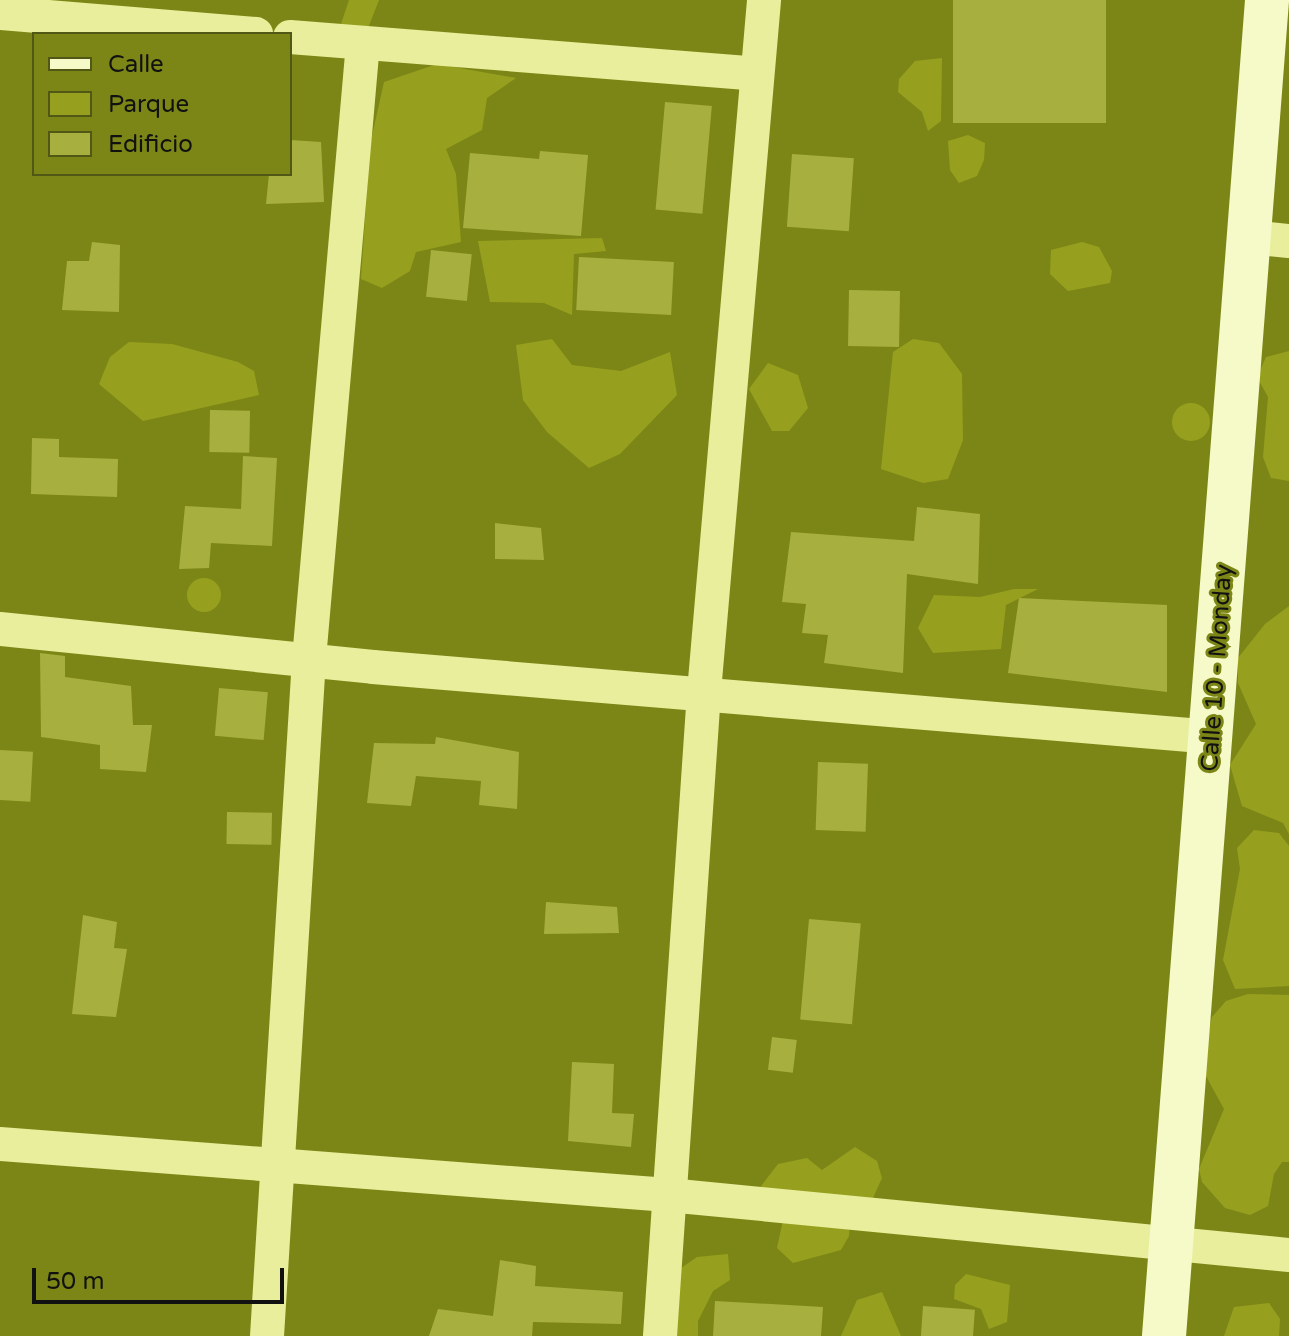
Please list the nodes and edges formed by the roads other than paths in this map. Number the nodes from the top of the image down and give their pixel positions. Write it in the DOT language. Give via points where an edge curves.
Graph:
graph roads {
  1 [pos="764,0"];
  2 [pos="1267,0"];
  3 [pos="1,15"];
  4 [pos="229,32"];
  5 [pos="292,37"];
  6 [pos="363,43"];
  7 [pos="757,74"];
  8 [pos="1269,239"];
  9 [pos="0,629"];
  10 [pos="309,659"];
  11 [pos="704,692"];
  12 [pos="1213,737"];
  13 [pos="0,1144"];
  14 [pos="277,1167"];
  15 [pos="668,1195"];
  16 [pos="1170,1244"];
  17 [pos="1289,1255"];
  18 [pos="267,1336"];
  19 [pos="660,1336"];
  20 [pos="1164,1336"];
  1 -- 7 [label="street"];
  2 -- 8 [label="street, Calle 10 - Monday"];
  3 -- 4 [label="street"];
  5 -- 6 [label="street"];
  6 -- 7 [label="street"];
  6 -- 10 [label="street"];
  7 -- 11 [label="street"];
  8 -- 12 [label="street, Calle 10 - Monday"];
  9 -- 10 [label="street"];
  10 -- 11 [label="street"];
  10 -- 14 [label="street"];
  11 -- 12 [label="street"];
  11 -- 15 [label="street"];
  12 -- 16 [label="street, Calle 10 - Monday"];
  13 -- 14 [label="street"];
  14 -- 15 [label="street"];
  14 -- 18 [label="street"];
  15 -- 16 [label="street"];
  15 -- 19 [label="street"];
  16 -- 17 [label="street"];
  16 -- 20 [label="street, Calle 10 - Monday"];
}
